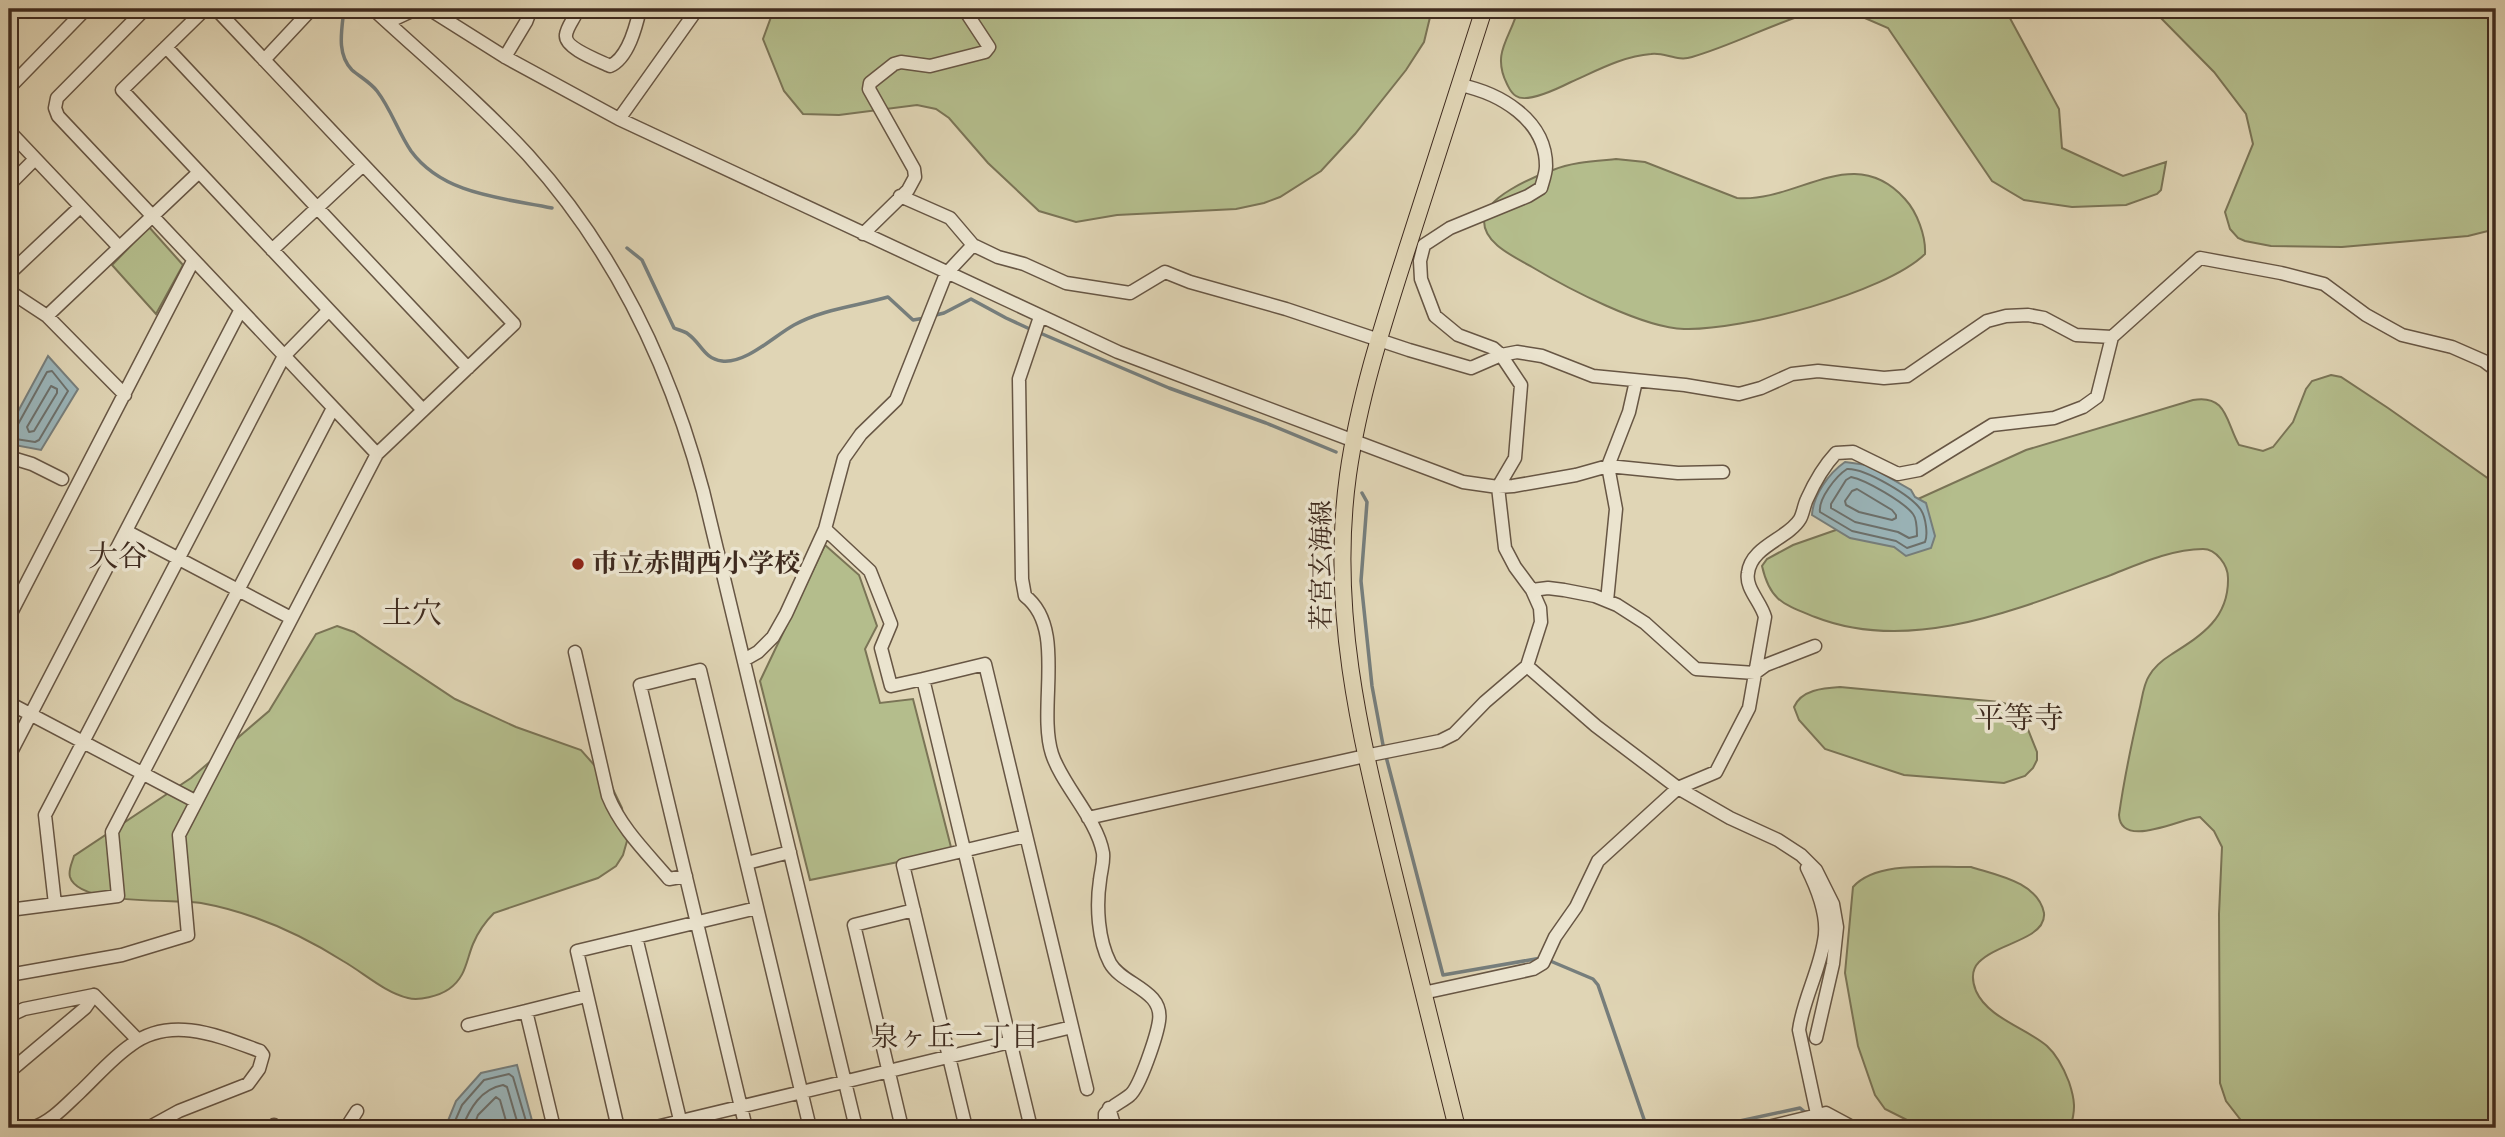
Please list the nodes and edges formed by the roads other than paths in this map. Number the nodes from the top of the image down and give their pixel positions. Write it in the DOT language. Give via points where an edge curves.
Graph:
graph roads {
  1 [pos="86,9"];
  2 [pos="145,9"];
  3 [pos="205,9"];
  4 [pos="216,9"];
  5 [pos="302,9"];
  6 [pos="373,9"];
  7 [pos="416,9"];
  8 [pos="425,9"];
  9 [pos="531,9"];
  10 [pos="578,9"];
  11 [pos="640,9"];
  12 [pos="692,9"];
  13 [pos="969,9"];
  14 [pos="1484,9"];
  15 [pos="388,22"];
  16 [pos="166,47"];
  17 [pos="505,57"];
  18 [pos="264,60"];
  19 [pos="1460,85"];
  20 [pos="9,88"];
  21 [pos="619,119"];
  22 [pos="9,131"];
  23 [pos="36,159"];
  24 [pos="363,165"];
  25 [pos="198,173"];
  26 [pos="9,185"];
  27 [pos="900,196"];
  28 [pos="80,207"];
  29 [pos="318,208"];
  30 [pos="153,217"];
  31 [pos="863,234"];
  32 [pos="973,245"];
  33 [pos="119,247"];
  34 [pos="272,250"];
  35 [pos="193,261"];
  36 [pos="9,274"];
  37 [pos="946,274"];
  38 [pos="9,290"];
  39 [pos="328,310"];
  40 [pos="240,311"];
  41 [pos="47,316"];
  42 [pos="1040,317"];
  43 [pos="2112,337"];
  44 [pos="1378,340"];
  45 [pos="1501,355"];
  46 [pos="284,356"];
  47 [pos="468,368"];
  48 [pos="2496,370"];
  49 [pos="1636,382"];
  50 [pos="125,395"];
  51 [pos="333,408"];
  52 [pos="423,410"];
  53 [pos="1354,442"];
  54 [pos="377,454"];
  55 [pos="9,457"];
  56 [pos="1608,466"];
  57 [pos="1723,472"];
  58 [pos="62,479"];
  59 [pos="1499,487"];
  60 [pos="825,530"];
  61 [pos="126,531"];
  62 [pos="180,559"];
  63 [pos="238,590"];
  64 [pos="1532,590"];
  65 [pos="1607,601"];
  66 [pos="9,617"];
  67 [pos="291,618"];
  68 [pos="1815,646"];
  69 [pos="575,652"];
  70 [pos="744,660"];
  71 [pos="1527,666"];
  72 [pos="1755,673"];
  73 [pos="923,679"];
  74 [pos="9,703"];
  75 [pos="30,715"];
  76 [pos="84,743"];
  77 [pos="9,756"];
  78 [pos="1365,756"];
  79 [pos="142,772"];
  80 [pos="1678,788"];
  81 [pos="195,801"];
  82 [pos="1088,818"];
  83 [pos="1026,836"];
  84 [pos="964,851"];
  85 [pos="790,852"];
  86 [pos="1801,855"];
  87 [pos="747,863"];
  88 [pos="686,876"];
  89 [pos="55,904"];
  90 [pos="757,908"];
  91 [pos="9,910"];
  92 [pos="914,910"];
  93 [pos="697,923"];
  94 [pos="636,937"];
  95 [pos="9,975"];
  96 [pos="1423,993"];
  97 [pos="94,995"];
  98 [pos="586,996"];
  99 [pos="526,1011"];
  100 [pos="9,1016"];
  101 [pos="468,1025"];
  102 [pos="1072,1027"];
  103 [pos="1816,1038"];
  104 [pos="138,1040"];
  105 [pos="1010,1042"];
  106 [pos="949,1057"];
  107 [pos="9,1072"];
  108 [pos="888,1072"];
  109 [pos="845,1083"];
  110 [pos="1087,1089"];
  111 [pos="802,1093"];
  112 [pos="741,1108"];
  113 [pos="1109,1108"];
  114 [pos="356,1111"];
  115 [pos="1816,1114"];
  116 [pos="682,1125"];
  117 [pos="32,1128"];
  118 [pos="148,1128"];
  119 [pos="346,1128"];
  120 [pos="554,1128"];
  121 [pos="618,1128"];
  122 [pos="652,1128"];
  123 [pos="746,1128"];
  124 [pos="810,1128"];
  125 [pos="856,1128"];
  126 [pos="902,1128"];
  127 [pos="966,1128"];
  128 [pos="1031,1128"];
  129 [pos="1105,1128"];
  130 [pos="1115,1128"];
  131 [pos="1457,1128"];
  132 [pos="1764,1128"];
  133 [pos="1820,1128"];
  134 [pos="1854,1128"];
  1 -- 20 [label="street"];
  2 -- 30 [label="street" via="62,92 55,108 67,127"];
  3 -- 16 [label="street"];
  4 -- 18 [label="street"];
  5 -- 18 [label="street" via="307,14"];
  6 -- 15 [label="street"];
  7 -- 15 [label="street"];
  8 -- 17 [label="street"];
  9 -- 17 [label="street"];
  10 -- 11 [label="street" via="567,41 610,66 619,62"];
  12 -- 21 [label="street" via="693,15"];
  13 -- 27 [label="street" via="966,12 989,47 985,52 930,66 901,62 870,83 874,99 914,169 912,184"];
  14 -- 19 [label="main road, 若宮玄海線"];
  15 -- 70 [label="street" via="529,157 611,265 654,349 682,418"];
  16 -- 25 [label="street" via="122,90"];
  16 -- 29 [label="street"];
  17 -- 21 [label="street"];
  18 -- 24 [label="street"];
  19 -- 44 [label="main road, 若宮玄海線"];
  19 -- 45 [label="street" via="1511,104 1531,123 1546,166 1541,188 1450,228 1424,245 1420,261 1421,279 1435,316 1458,335"];
  21 -- 31 [label="street"];
  22 -- 23 [label="street"];
  23 -- 26 [label="street"];
  23 -- 28 [label="street"];
  24 -- 29 [label="street"];
  24 -- 47 [label="street" via="514,324"];
  25 -- 30 [label="street"];
  25 -- 34 [label="street"];
  27 -- 31 [label="street"];
  27 -- 32 [label="street" via="950,218"];
  28 -- 33 [label="street"];
  28 -- 36 [label="street"];
  29 -- 34 [label="street"];
  29 -- 47 [label="street"];
  30 -- 33 [label="street"];
  30 -- 35 [label="street"];
  31 -- 37 [label="street"];
  32 -- 37 [label="street"];
  32 -- 44 [label="street" via="1066,283 1125,293 1165,272"];
  33 -- 41 [label="street"];
  34 -- 39 [label="street"];
  35 -- 40 [label="street"];
  35 -- 50 [label="street"];
  37 -- 42 [label="street"];
  37 -- 60 [label="street" via="896,400 844,458"];
  38 -- 41 [label="street"];
  39 -- 46 [label="street"];
  39 -- 52 [label="street"];
  40 -- 46 [label="street"];
  40 -- 61 [label="street"];
  41 -- 50 [label="street"];
  42 -- 53 [label="street" via="1118,352"];
  42 -- 82 [label="street" via="1019,379 1022,579 1025,596 1041,614 1047,638 1046,716 1052,754"];
  43 -- 48 [label="street" via="2200,258 2324,284 2366,316 2402,335 2452,347"];
  43 -- 49 [label="street" via="2076,335 2044,318 2006,316 1987,321 1908,376 1818,371 1793,374 1739,394"];
  43 -- 72 [label="street" via="2097,397 2083,407 2054,418 1992,425 1919,470 1898,474 1853,452 1836,453 1821,469 1800,520 1750,562 1749,585 1765,617"];
  44 -- 45 [label="street" via="1471,368"];
  44 -- 53 [label="main road, 若宮玄海線"];
  45 -- 49 [label="street" via="1542,356 1593,376"];
  45 -- 59 [label="street" via="1521,385 1515,458"];
  46 -- 51 [label="street"];
  46 -- 62 [label="street"];
  47 -- 52 [label="street"];
  49 -- 56 [label="street"];
  50 -- 66 [label="street"];
  51 -- 54 [label="street"];
  51 -- 63 [label="street"];
  52 -- 54 [label="street"];
  53 -- 59 [label="street" via="1463,482"];
  53 -- 78 [label="main road, 若宮玄海線" via="1342,578 1352,692"];
  54 -- 67 [label="street"];
  55 -- 58 [label="street"];
  56 -- 57 [label="street"];
  56 -- 59 [label="street"];
  56 -- 65 [label="street" via="1616,509"];
  59 -- 64 [label="street" via="1505,548"];
  60 -- 70 [label="street" via="773,637"];
  60 -- 73 [label="street" via="870,571 891,624 881,648 891,686"];
  61 -- 62 [label="street"];
  61 -- 75 [label="street"];
  62 -- 63 [label="street"];
  62 -- 76 [label="street"];
  63 -- 67 [label="street"];
  63 -- 79 [label="street"];
  64 -- 65 [label="street" via="1564,590"];
  64 -- 71 [label="street" via="1541,622"];
  65 -- 72 [label="street" via="1645,622 1696,669"];
  67 -- 81 [label="street"];
  68 -- 72 [label="street"];
  69 -- 88 [label="street" via="615,813 668,879"];
  70 -- 85 [label="street"];
  71 -- 78 [label="street" via="1454,734"];
  71 -- 80 [label="street"];
  72 -- 80 [label="street" via="1749,708 1716,772"];
  73 -- 83 [label="street" via="985,664"];
  73 -- 84 [label="street"];
  74 -- 75 [label="street"];
  75 -- 76 [label="street"];
  75 -- 77 [label="street"];
  76 -- 79 [label="street"];
  76 -- 89 [label="street" via="45,815"];
  78 -- 82 [label="street"];
  78 -- 96 [label="main road, 若宮玄海線"];
  79 -- 81 [label="street"];
  79 -- 89 [label="street" via="111,832 118,896"];
  80 -- 86 [label="street"];
  80 -- 96 [label="street" via="1598,861 1543,963"];
  81 -- 95 [label="street" via="179,835 188,935 122,955"];
  82 -- 113 [label="street" via="1103,855 1099,897 1102,943 1118,973 1154,999 1160,1020 1139,1084"];
  83 -- 84 [label="street"];
  83 -- 102 [label="street"];
  84 -- 92 [label="street" via="903,865"];
  84 -- 105 [label="street"];
  85 -- 87 [label="street"];
  85 -- 109 [label="street"];
  86 -- 103 [label="street" via="1827,888 1837,927"];
  86 -- 115 [label="street" via="1819,897 1825,940 1799,1030"];
  87 -- 88 [label="street" via="700,670 640,685"];
  87 -- 90 [label="street"];
  88 -- 93 [label="street"];
  89 -- 91 [label="street"];
  90 -- 93 [label="street"];
  90 -- 111 [label="street"];
  92 -- 106 [label="street"];
  92 -- 108 [label="street" via="853,925"];
  93 -- 94 [label="street"];
  93 -- 112 [label="street"];
  94 -- 98 [label="street" via="577,951"];
  94 -- 116 [label="street"];
  96 -- 131 [label="main road, 若宮玄海線"];
  97 -- 100 [label="street"];
  97 -- 104 [label="street"];
  97 -- 107 [label="street" via="85,1009"];
  98 -- 99 [label="street"];
  98 -- 121 [label="street"];
  99 -- 101 [label="street"];
  99 -- 120 [label="street"];
  102 -- 105 [label="street"];
  102 -- 110 [label="street"];
  104 -- 117 [label="street" via="56,1115"];
  104 -- 118 [label="street" via="183,1029 222,1037 263,1055 260,1069 248,1084"];
  105 -- 106 [label="street"];
  105 -- 128 [label="street"];
  106 -- 108 [label="street"];
  106 -- 127 [label="street"];
  108 -- 109 [label="street"];
  108 -- 126 [label="street"];
  109 -- 111 [label="street"];
  109 -- 125 [label="street"];
  111 -- 112 [label="street"];
  111 -- 124 [label="street"];
  112 -- 116 [label="street"];
  112 -- 123 [label="street"];
  113 -- 129 [label="street"];
  113 -- 130 [label="street"];
  114 -- 119 [label="street"];
  115 -- 132 [label="street"];
  115 -- 133 [label="street"];
  115 -- 134 [label="street" via="1826,1113"];
  116 -- 122 [label="street"];
}
